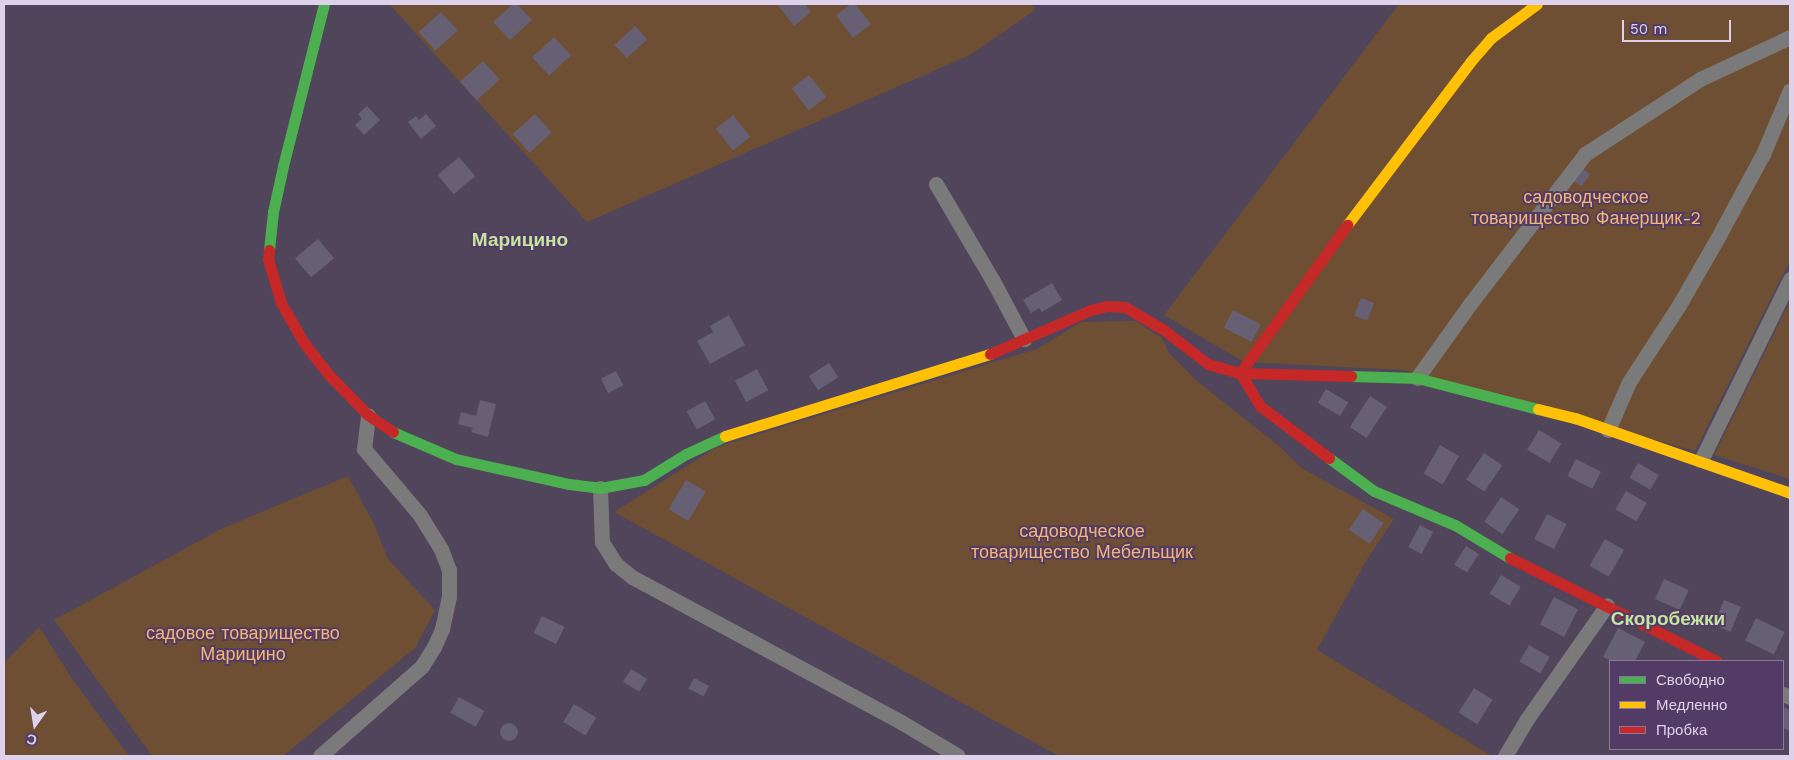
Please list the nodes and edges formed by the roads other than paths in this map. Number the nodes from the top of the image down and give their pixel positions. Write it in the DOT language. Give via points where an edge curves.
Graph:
graph roads {
  1 [pos="324,4"];
  2 [pos="1537,4"];
  3 [pos="1790,37"];
  4 [pos="1790,90"];
  5 [pos="936,184"];
  6 [pos="1790,279"];
  7 [pos="1024,339"];
  8 [pos="1240,373"];
  9 [pos="1417,378"];
  10 [pos="368,415"];
  11 [pos="1608,430"];
  12 [pos="1702,460"];
  13 [pos="600,488"];
  14 [pos="1790,493"];
  15 [pos="1607,605"];
  16 [pos="1715,660"];
  17 [pos="320,756"];
  18 [pos="958,756"];
  19 [pos="1505,756"];
  1 -- 10 [label="street" via="283,166 273,212 268,259 281,303 304,343 329,375"];
  2 -- 8 [label="street" via="1491,38 1471,61 1330,247"];
  3 -- 9 [label="street" via="1700,79 1585,154"];
  4 -- 11 [label="street" via="1762,154 1717,239 1629,382"];
  5 -- 7 [label="street"];
  6 -- 12 [label="street"];
  7 -- 8 [label="street" via="1090,310 1107,306 1125,307 1164,330 1208,364"];
  7 -- 13 [label="street" via="981,358 724,436 686,454 644,480"];
  8 -- 9 [label="street"];
  8 -- 15 [label="street" via="1260,406 1374,491 1456,525 1517,562"];
  9 -- 11 [label="street" via="1575,418"];
  10 -- 13 [label="street" via="386,429 456,459"];
  10 -- 17 [label="street" via="364,449 420,515 441,549 449,570 449,597 442,629 422,666"];
  11 -- 12 [label="street"];
  12 -- 14 [label="street"];
  13 -- 18 [label="street" via="602,542 616,564 632,577"];
  15 -- 16 [label="street"];
  15 -- 19 [label="street"];
}
